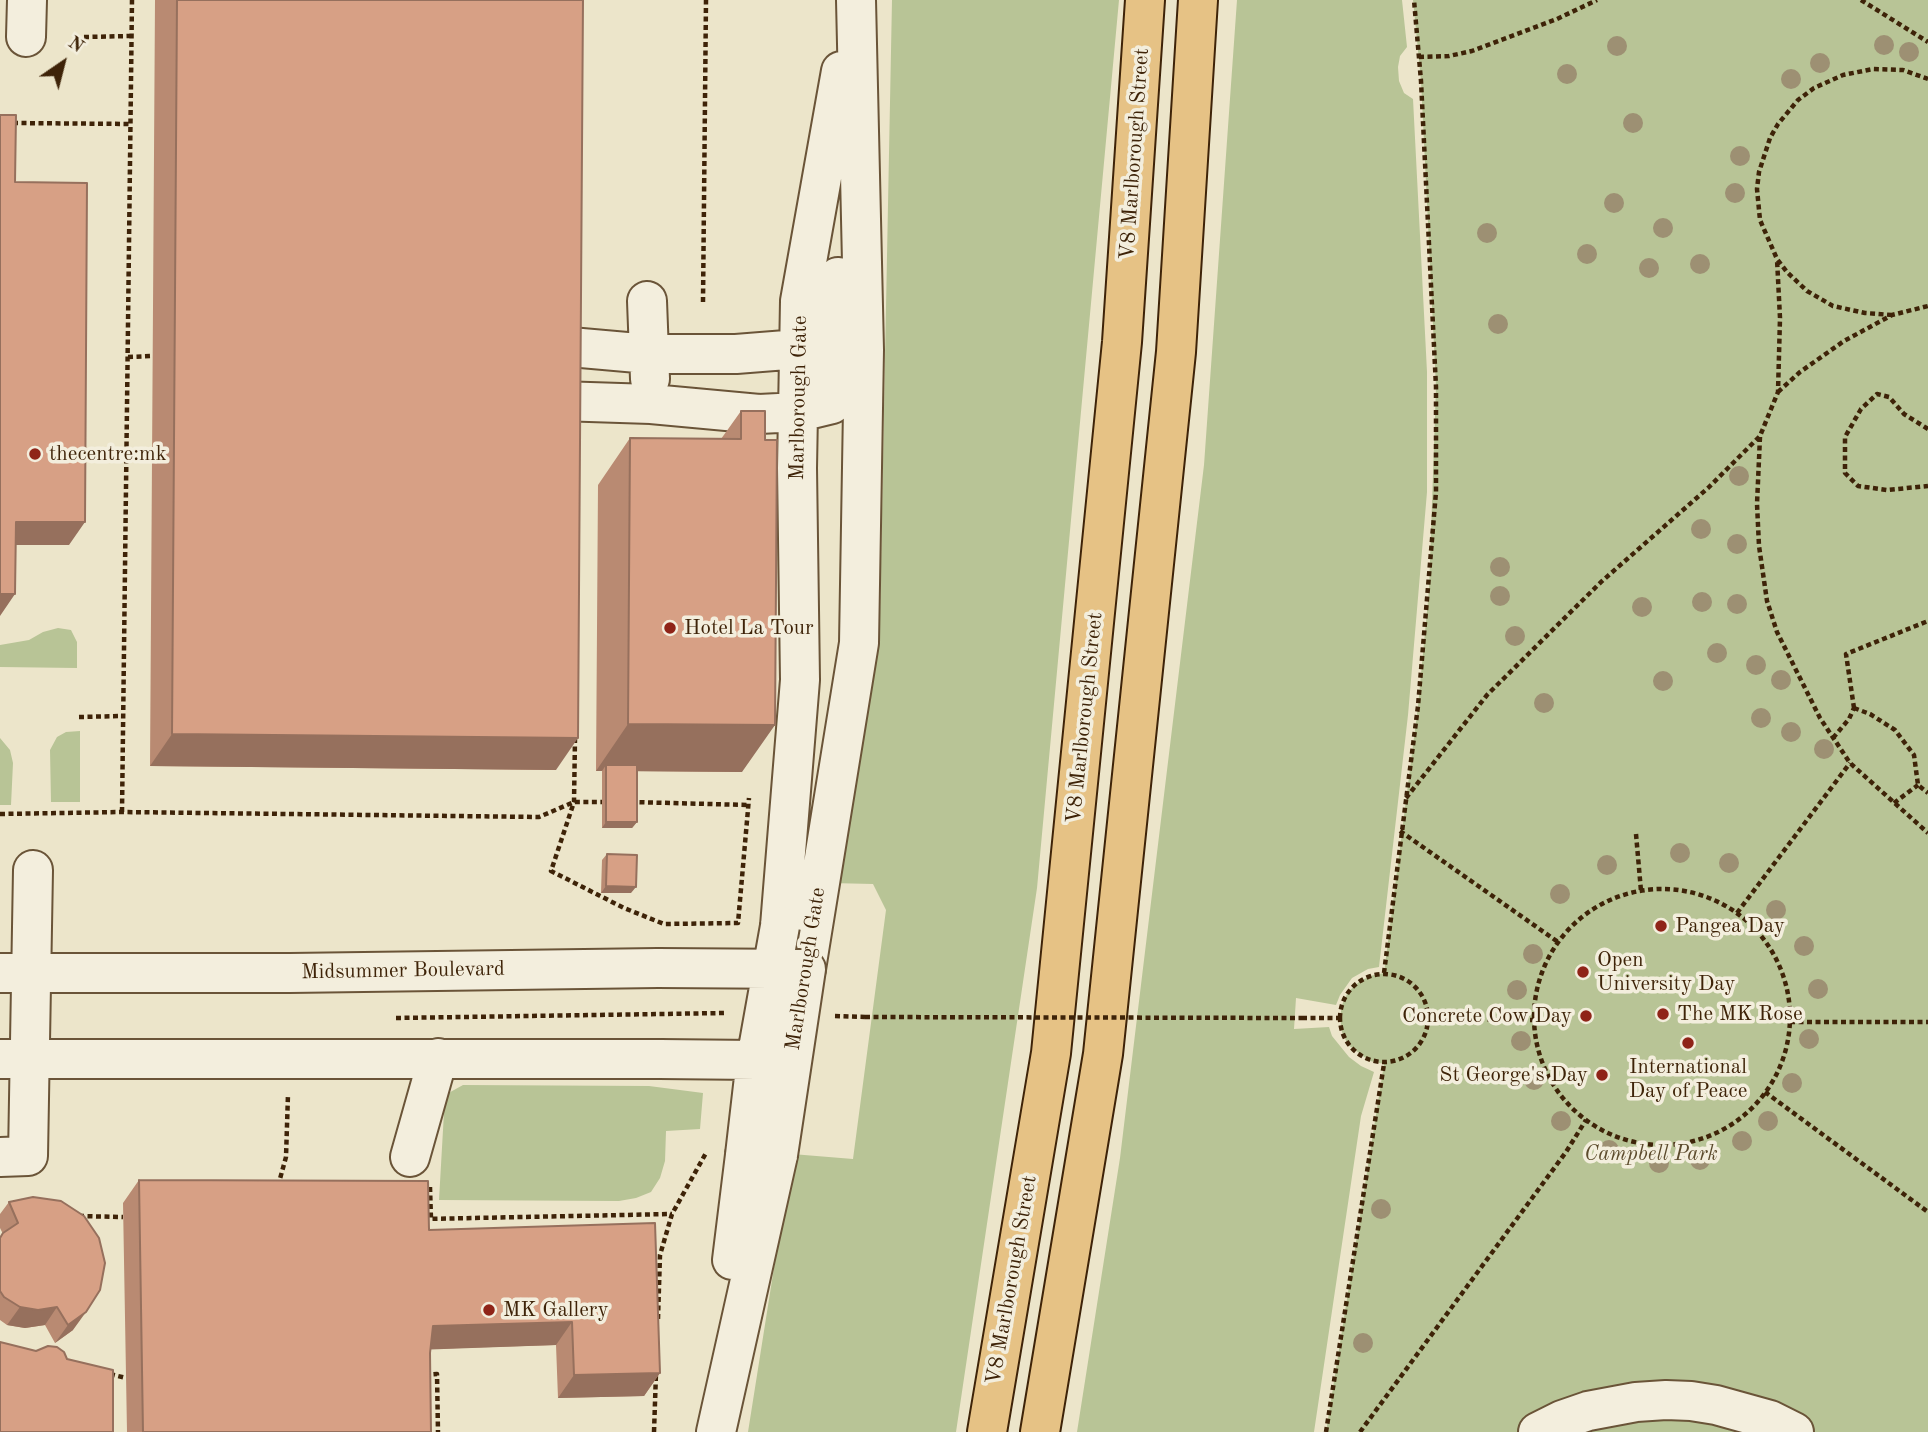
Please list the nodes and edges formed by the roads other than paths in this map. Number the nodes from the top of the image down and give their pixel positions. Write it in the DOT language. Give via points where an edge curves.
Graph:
graph roads {
  1 [pos="855,0"];
  2 [pos="1145,0"];
  3 [pos="1198,0"];
  4 [pos="647,300"];
  5 [pos="559,346"];
  6 [pos="833,349"];
  7 [pos="649,354"];
  8 [pos="559,401"];
  9 [pos="651,404"];
  10 [pos="800,412"];
  11 [pos="33,870"];
  12 [pos="797,887"];
  13 [pos="789,969"];
  14 [pos="16,973"];
  15 [pos="15,1058"];
  16 [pos="438,1058"];
  17 [pos="757,1060"];
  18 [pos="762,1155"];
  19 [pos="0,1157"];
  20 [pos="410,1157"];
  21 [pos="714,1432"];
  22 [pos="986,1432"];
  23 [pos="1040,1432"];
  24 [pos="1538,1432"];
  25 [pos="1794,1432"];
  1 -- 6 [label="street, Marlborough Gate" via="859,126"];
  1 -- 6 [label="street, Marlborough Gate" via="800,301"];
  2 -- 22 [label="main road, V8 Marlborough Street" via="1122,342 1051,1053"];
  3 -- 23 [label="main road" via="1176,352 1103,1054"];
  4 -- 7 [label="street"];
  5 -- 7 [label="street"];
  6 -- 7 [label="street"];
  6 -- 10 [label="street, Marlborough Gate"];
  6 -- 12 [label="street, Marlborough Gate" via="860,501 859,643"];
  7 -- 9 [label="street"];
  8 -- 9 [label="street"];
  9 -- 10 [label="street" via="759,414"];
  10 -- 12 [label="street, Marlborough Gate"];
  11 -- 14 [label="street"];
  12 -- 13 [label="street, Marlborough Gate"];
  12 -- 13 [label="street, Marlborough Gate, bridge" via="780,926"];
  13 -- 14 [label="street, Midsummer Boulevard, bridge"];
  13 -- 17 [label="street, Marlborough Gate, bridge"];
  13 -- 18 [label="street, Marlborough Gate, bridge"];
  14 -- 15 [label="street"];
  15 -- 16 [label="street"];
  15 -- 19 [label="street" via="28,1156"];
  16 -- 17 [label="street, bridge"];
  16 -- 20 [label="street"];
  17 -- 18 [label="street, Marlborough Gate, bridge"];
  18 -- 21 [label="street, Marlborough Gate"];
  24 -- 25 [label="street" via="1588,1411 1666,1400 1728,1408"];
}
